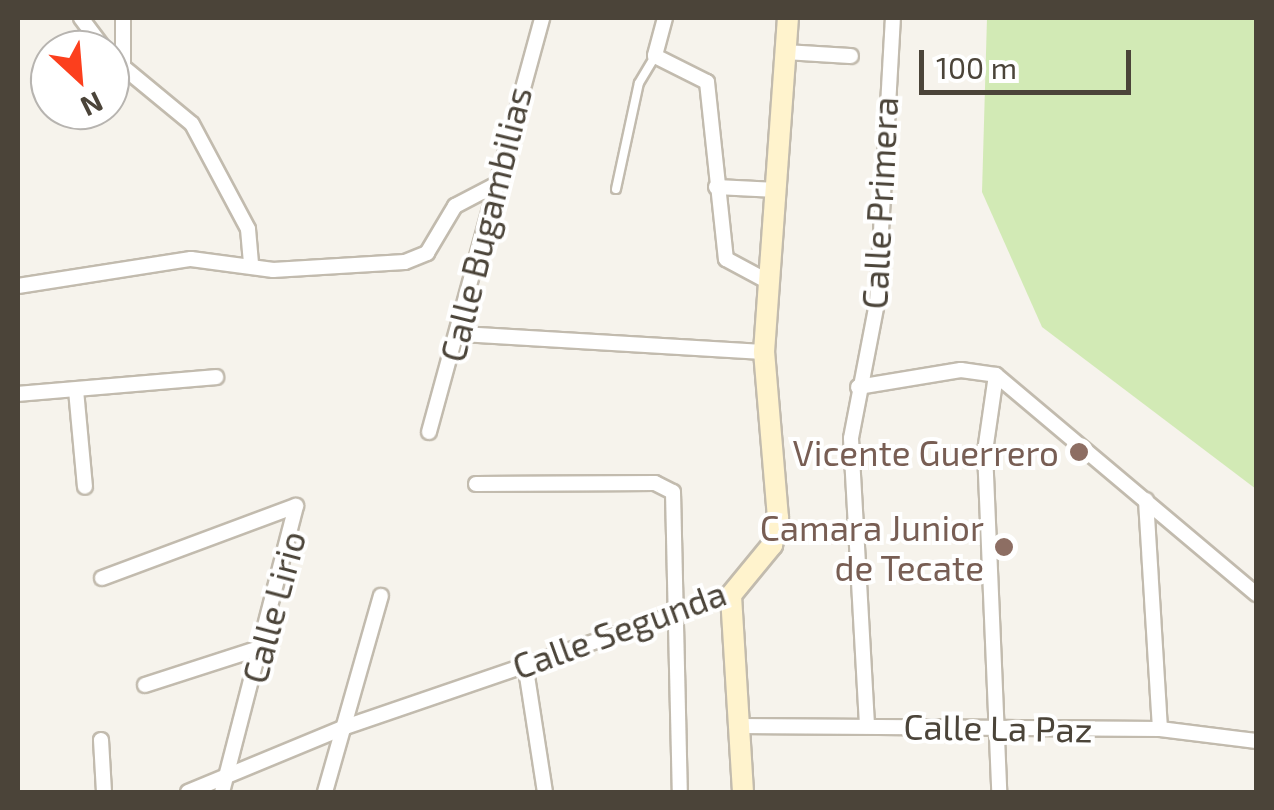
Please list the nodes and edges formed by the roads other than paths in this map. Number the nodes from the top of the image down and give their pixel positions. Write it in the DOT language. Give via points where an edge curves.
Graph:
graph roads {
  1 [pos="542,18"];
  2 [pos="665,18"];
  3 [pos="788,18"];
  4 [pos="892,18"];
  5 [pos="784,52"];
  6 [pos="656,56"];
  7 [pos="850,56"];
  8 [pos="130,73"];
  9 [pos="501,182"];
  10 [pos="716,187"];
  11 [pos="616,189"];
  12 [pos="776,190"];
  13 [pos="252,265"];
  14 [pos="768,281"];
  15 [pos="18,286"];
  16 [pos="460,334"];
  17 [pos="764,352"];
  18 [pos="996,376"];
  19 [pos="216,378"];
  20 [pos="858,387"];
  21 [pos="76,390"];
  22 [pos="18,394"];
  23 [pos="429,432"];
  24 [pos="476,484"];
  25 [pos="85,487"];
  26 [pos="1146,500"];
  27 [pos="102,578"];
  28 [pos="1256,594"];
  29 [pos="730,595"];
  30 [pos="381,596"];
  31 [pos="676,616"];
  32 [pos="262,647"];
  33 [pos="524,662"];
  34 [pos="145,685"];
  35 [pos="866,725"];
  36 [pos="738,726"];
  37 [pos="345,727"];
  38 [pos="1000,727"];
  39 [pos="1160,729"];
  40 [pos="101,740"];
  41 [pos="1256,742"];
  42 [pos="228,776"];
  43 [pos="104,792"];
  44 [pos="188,792"];
  45 [pos="222,792"];
  46 [pos="325,792"];
  47 [pos="545,792"];
  48 [pos="680,792"];
  49 [pos="743,792"];
  50 [pos="999,792"];
  1 -- 9 [label="street, Calle Bugambilias"];
  2 -- 6 [label="street"];
  3 -- 5 [label="street, Calle Segunda"];
  4 -- 20 [label="street, Calle Primera" via="877,303"];
  5 -- 7 [label="street"];
  5 -- 12 [label="street, Calle Segunda"];
  6 -- 10 [label="street" via="706,78"];
  6 -- 11 [label="lane" via="639,83"];
  8 -- 13 [label="street" via="192,124 248,229"];
  9 -- 13 [label="street" via="455,206 420,258"];
  9 -- 16 [label="street, Calle Bugambilias"];
  10 -- 12 [label="street"];
  10 -- 14 [label="street" via="726,259"];
  12 -- 14 [label="street, Calle Segunda"];
  13 -- 15 [label="street" via="191,259"];
  14 -- 17 [label="street, Calle Segunda"];
  16 -- 17 [label="street"];
  16 -- 23 [label="street, Calle Bugambilias"];
  17 -- 29 [label="street, Calle Segunda" via="778,518 772,545"];
  18 -- 20 [label="street" via="962,370"];
  18 -- 26 [label="street"];
  18 -- 38 [label="street" via="985,451"];
  19 -- 21 [label="street"];
  20 -- 35 [label="street, Calle Primera" via="851,438"];
  21 -- 22 [label="street"];
  21 -- 25 [label="street"];
  24 -- 31 [label="street" via="655,482 673,492"];
  26 -- 28 [label="street"];
  26 -- 39 [label="street"];
  27 -- 32 [label="street, Calle Lirio" via="168,560 292,504 298,513"];
  29 -- 31 [label="street, Calle Segunda"];
  29 -- 36 [label="street"];
  30 -- 37 [label="street"];
  31 -- 33 [label="street, Calle Segunda"];
  31 -- 48 [label="street"];
  32 -- 34 [label="street"];
  32 -- 42 [label="street, Calle Lirio"];
  33 -- 37 [label="street, Calle Segunda"];
  33 -- 47 [label="street"];
  35 -- 36 [label="street, Calle La Paz"];
  35 -- 38 [label="street, Calle La Paz"];
  36 -- 49 [label="street"];
  37 -- 42 [label="street"];
  37 -- 46 [label="street"];
  38 -- 39 [label="street, Calle La Paz"];
  38 -- 50 [label="street"];
  39 -- 41 [label="street, Calle La Paz"];
  40 -- 43 [label="street"];
  42 -- 44 [label="street"];
  42 -- 45 [label="street, Calle Lirio"];
}
